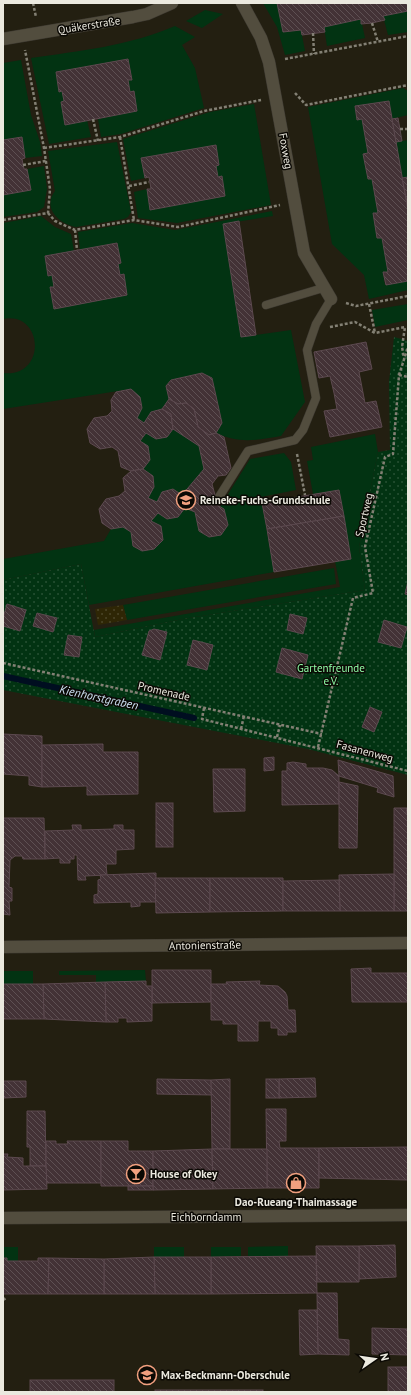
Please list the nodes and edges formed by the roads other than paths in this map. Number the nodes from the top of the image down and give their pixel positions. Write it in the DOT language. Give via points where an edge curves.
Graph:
graph roads {
  1 [pos="172,3"];
  2 [pos="242,3"];
  3 [pos="3,39"];
  4 [pos="323,288"];
  5 [pos="331,299"];
  6 [pos="266,305"];
  7 [pos="219,497"];
  8 [pos="408,943"];
  9 [pos="3,947"];
  10 [pos="408,1215"];
  11 [pos="3,1218"];
  1 -- 3 [label="main road, Quäkerstraße" via="133,18"];
  2 -- 4 [label="main road, Foxweg" via="261,38 277,96 304,253"];
  4 -- 5 [label="main road, Foxweg"];
  4 -- 6 [label="lane"];
  5 -- 7 [label="lane" via="314,330 308,350 316,398 303,430 295,440 248,451"];
  8 -- 9 [label="main road, Antonienstraße"];
  10 -- 11 [label="main road, Eichborndamm"];
}
